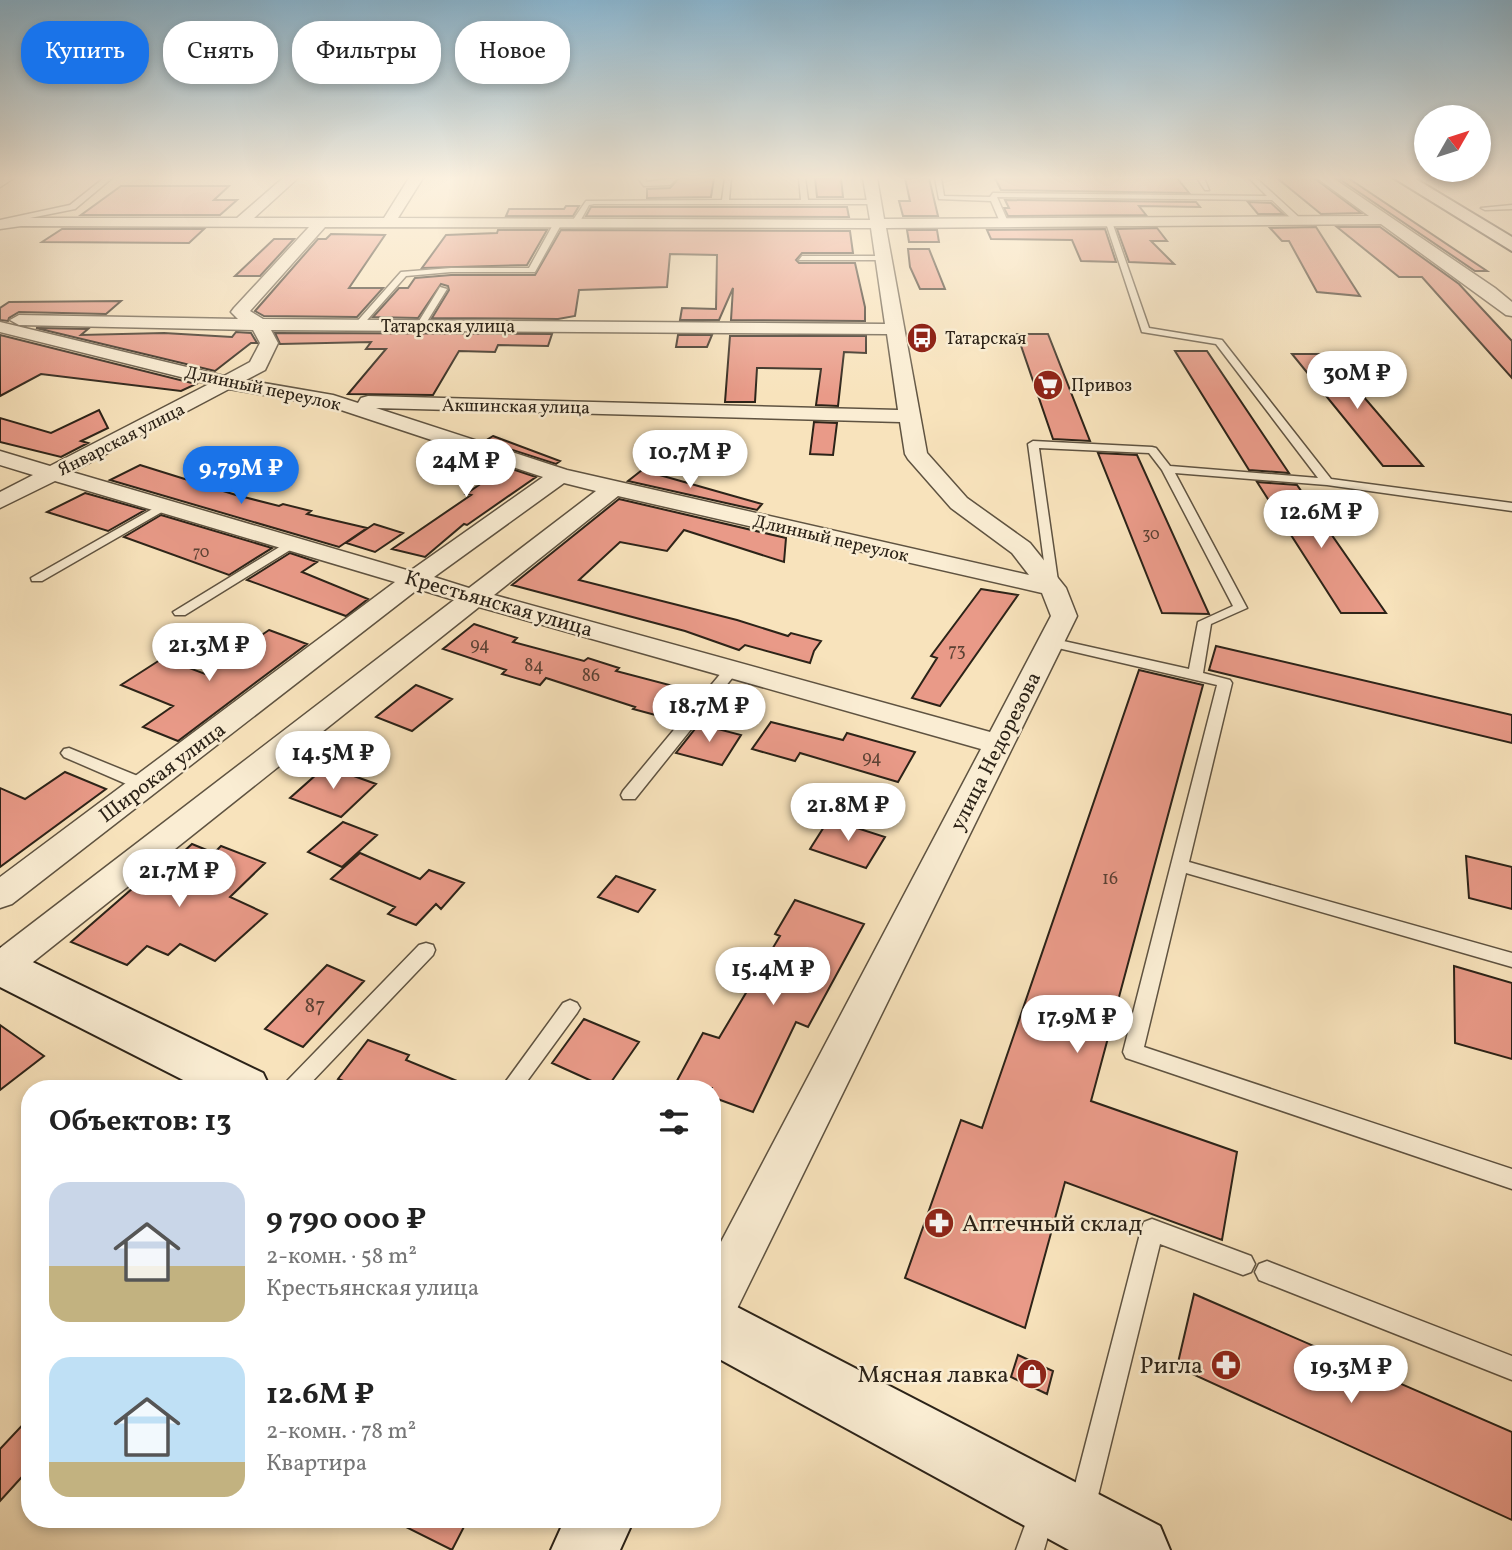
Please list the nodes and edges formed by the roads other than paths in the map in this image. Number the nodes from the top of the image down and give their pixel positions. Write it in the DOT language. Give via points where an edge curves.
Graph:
graph roads {
  1 [pos="296,250"];
  2 [pos="543,250"];
  3 [pos="883,250"];
  4 [pos="1118,250"];
  5 [pos="1426,250"];
  6 [pos="802,258"];
  7 [pos="884,258"];
  8 [pos="443,289"];
  9 [pos="1512,311"];
  10 [pos="0,320"];
  11 [pos="259,324"];
  12 [pos="357,326"];
  13 [pos="419,326"];
  14 [pos="0,327"];
  15 [pos="897,329"];
  16 [pos="229,383"];
  17 [pos="333,401"];
  18 [pos="908,416"];
  19 [pos="0,458"];
  20 [pos="1167,469"];
  21 [pos="53,475"];
  22 [pos="561,475"];
  23 [pos="1327,482"];
  24 [pos="614,488"];
  25 [pos="0,501"];
  26 [pos="163,506"];
  27 [pos="1512,507"];
  28 [pos="291,544"];
  29 [pos="37,578"];
  30 [pos="415,579"];
  31 [pos="1053,588"];
  32 [pos="473,597"];
  33 [pos="180,612"];
  34 [pos="1050,642"];
  35 [pos="732,669"];
  36 [pos="1195,675"];
  37 [pos="999,744"];
  38 [pos="69,753"];
  39 [pos="144,785"];
  40 [pos="629,795"];
  41 [pos="1178,865"];
  42 [pos="0,895"];
  43 [pos="426,950"];
  44 [pos="1512,960"];
  45 [pos="0,967"];
  46 [pos="570,1008"];
  47 [pos="229,1080"];
  48 [pos="301,1080"];
  49 [pos="517,1080"];
  50 [pos="1512,1179"];
  51 [pos="1243,1264"];
  52 [pos="1267,1272"];
  53 [pos="721,1290"];
  54 [pos="721,1328"];
  55 [pos="1512,1368"];
  56 [pos="1051,1524"];
  57 [pos="596,1528"];
  58 [pos="585,1550"];
  59 [pos="1136,1550"];
  1 -- 11 [label="street, Январская улица" via="240,312"];
  2 -- 12 [label="lane" via="532,270 404,274"];
  3 -- 7 [label="street, улица Недорезова"];
  4 -- 23 [label="lane" via="1145,330 1219,342"];
  5 -- 9 [label="street"];
  6 -- 7 [label="lane"];
  7 -- 15 [label="street, улица Недорезова"];
  8 -- 13 [label="lane"];
  10 -- 11 [label="street, Татарская улица"];
  11 -- 12 [label="street, Татарская улица"];
  11 -- 16 [label="street, Январская улица" via="269,344 258,366"];
  12 -- 13 [label="street, Татарская улица"];
  13 -- 15 [label="street, Татарская улица"];
  14 -- 16 [label="street, Длинный переулок"];
  15 -- 18 [label="street, улица Недорезова"];
  16 -- 17 [label="street, Длинный переулок"];
  16 -- 21 [label="street, Январская улица"];
  17 -- 18 [label="street, Акшинская улица"];
  17 -- 22 [label="street, Длинный переулок"];
  18 -- 31 [label="street, улица Недорезова" via="916,454 959,503 1021,548"];
  19 -- 21 [label="street, Крестьянская улица"];
  20 -- 23 [label="lane"];
  20 -- 31 [label="lane" via="1152,450 1033,444"];
  20 -- 36 [label="lane" via="1240,608 1205,622"];
  21 -- 25 [label="street, Январская улица"];
  21 -- 26 [label="street, Крестьянская улица"];
  22 -- 24 [label="street, Длинный переулок"];
  22 -- 30 [label="street, Широкая улица"];
  23 -- 27 [label="lane"];
  24 -- 31 [label="street, Длинный переулок"];
  24 -- 32 [label="street"];
  26 -- 28 [label="street, Крестьянская улица"];
  26 -- 29 [label="lane"];
  28 -- 30 [label="street, Крестьянская улица"];
  28 -- 33 [label="lane"];
  30 -- 32 [label="street, Крестьянская улица"];
  30 -- 39 [label="street, Широкая улица"];
  31 -- 34 [label="street, улица Недорезова" via="1064,616"];
  32 -- 35 [label="street, Крестьянская улица"];
  32 -- 45 [label="street"];
  34 -- 36 [label="lane"];
  34 -- 37 [label="street, улица Недорезова"];
  35 -- 37 [label="street, Крестьянская улица"];
  35 -- 40 [label="lane"];
  36 -- 41 [label="lane" via="1225,683"];
  37 -- 53 [label="street, улица Недорезова"];
  38 -- 39 [label="lane"];
  39 -- 42 [label="street, Широкая улица"];
  41 -- 44 [label="lane"];
  41 -- 50 [label="lane" via="1133,1052"];
  43 -- 48 [label="lane"];
  45 -- 47 [label="main road"];
  46 -- 49 [label="lane"];
  51 -- 56 [label="lane" via="1152,1230"];
  52 -- 55 [label="lane"];
  54 -- 56 [label="main road"];
  56 -- 59 [label="main road"];
  57 -- 58 [label="main road"];
}
